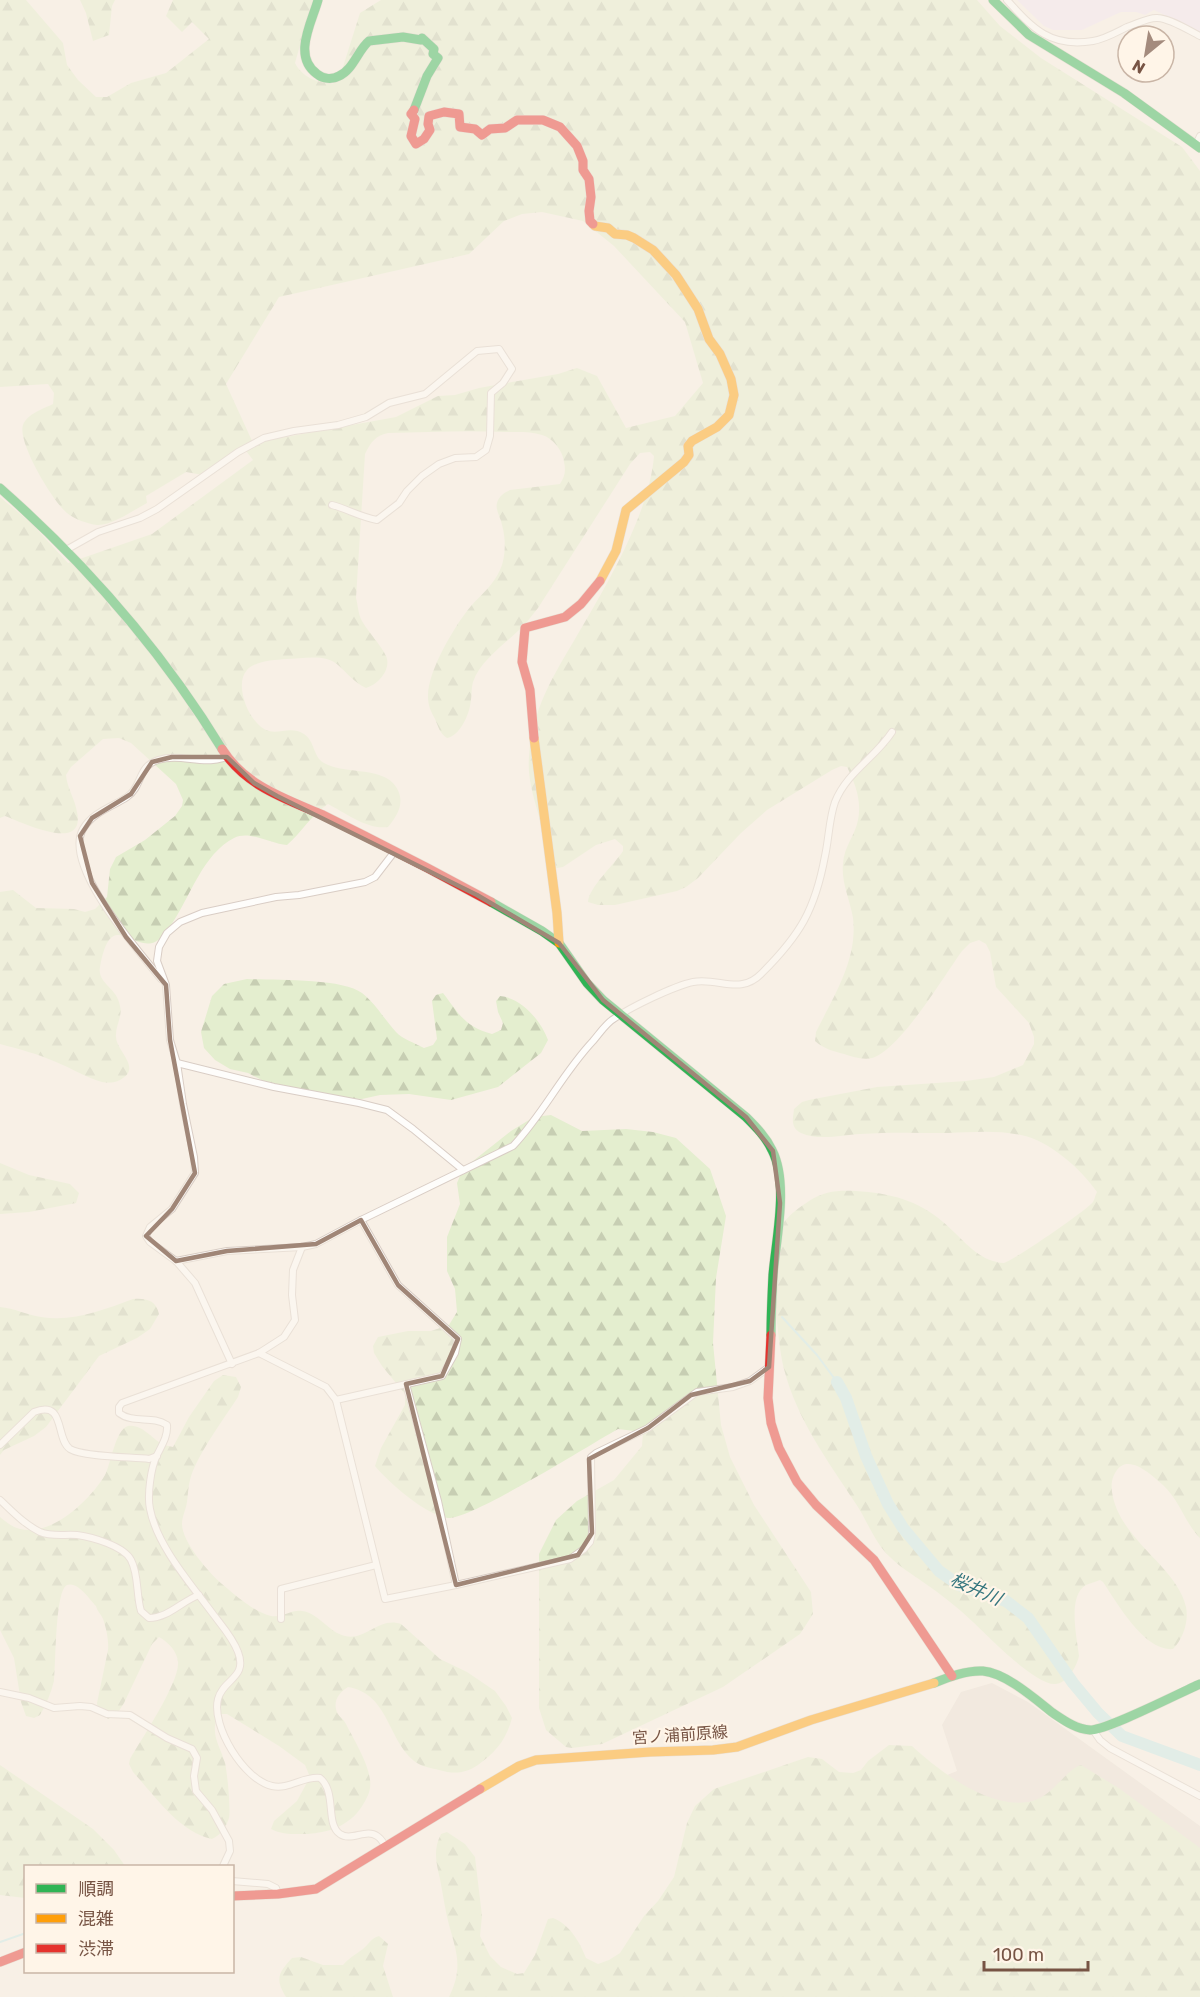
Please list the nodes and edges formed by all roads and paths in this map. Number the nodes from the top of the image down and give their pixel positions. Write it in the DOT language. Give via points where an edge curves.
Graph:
graph roads {
  1 [pos="318,0"];
  2 [pos="993,0"];
  3 [pos="1007,0"];
  4 [pos="1200,36"];
  5 [pos="1199,143"];
  6 [pos="0,488"];
  7 [pos="332,505"];
  8 [pos="66,550"];
  9 [pos="892,732"];
  10 [pos="227,757"];
  11 [pos="395,851"];
  12 [pos="559,943"];
  13 [pos="166,985"];
  14 [pos="620,1014"];
  15 [pos="177,1063"];
  16 [pos="463,1170"];
  17 [pos="362,1220"];
  18 [pos="302,1247"];
  19 [pos="176,1261"];
  20 [pos="259,1353"];
  21 [pos="232,1364"];
  22 [pos="769,1367"];
  23 [pos="406,1384"];
  24 [pos="336,1400"];
  25 [pos="0,1445"];
  26 [pos="157,1456"];
  27 [pos="0,1500"];
  28 [pos="376,1565"];
  29 [pos="456,1585"];
  30 [pos="199,1595"];
  31 [pos="282,1619"];
  32 [pos="951,1676"];
  33 [pos="1200,1684"];
  34 [pos="0,1692"];
  35 [pos="1097,1728"];
  36 [pos="1200,1796"];
  37 [pos="386,1847"];
  38 [pos="223,1865"];
  39 [pos="234,1881"];
  40 [pos="278,1894"];
  41 [pos="234,1896"];
  42 [pos="24,1953"];
  43 [pos="0,1962"];
  1 -- 12 [label="street" via="304,53 310,69 319,76 340,76 366,42 372,40 422,38 434,49 437,62 411,114 415,119 411,136 414,143 428,135 429,116 439,112 457,113 460,128 475,129 482,135 517,120 543,120 560,127 577,146 589,179 590,221 615,234 634,238 653,250 676,275 698,309 735,391 727,418 692,441 684,462 626,510 613,558 578,609 550,623 525,628 522,662 530,690"];
  2 -- 5 [label="street" via="1030,37"];
  3 -- 4 [label="street" via="1026,21 1053,39 1094,41 1159,18"];
  6 -- 8 [label="street"];
  7 -- 8 [label="street" via="376,520 439,464 476,457 486,450 491,393 512,369 499,349 477,351 425,394 388,403 366,417 264,438 157,509 98,532"];
  8 -- 10 [label="street" via="170,671"];
  9 -- 14 [label="street" via="854,771 840,792 813,906 765,971 745,985 691,982"];
  10 -- 11 [label="street" via="254,783 277,796"];
  10 -- 13 [label="street" via="172,757 152,762 131,794 92,818 80,836 82,858 92,883 126,937"];
  11 -- 12 [label="street" via="522,918"];
  11 -- 13 [label="street" via="375,877 365,882 202,913 180,922 159,947 157,961"];
  12 -- 14 [label="street" via="587,983"];
  13 -- 15 [label="street" via="170,1040"];
  14 -- 16 [label="street" via="578,1057 532,1126 513,1146"];
  14 -- 22 [label="street" via="746,1117 773,1151 779,1173 780,1203"];
  15 -- 16 [label="street" via="387,1110"];
  15 -- 19 [label="street" via="195,1173 172,1209 146,1233 150,1242"];
  16 -- 17 [label="street"];
  17 -- 18 [label="street" via="316,1244"];
  17 -- 23 [label="street" via="398,1285 458,1339 442,1376"];
  18 -- 19 [label="street" via="227,1251"];
  18 -- 20 [label="street" via="292,1276 295,1320 284,1337"];
  19 -- 21 [label="street" via="195,1283"];
  20 -- 21 [label="street"];
  20 -- 24 [label="street" via="326,1387"];
  21 -- 26 [label="street" via="119,1407 119,1413 128,1418 152,1419 167,1425"];
  22 -- 29 [label="street" via="750,1381 733,1387 697,1392 648,1428 591,1457 592,1533 590,1542 578,1555"];
  22 -- 32 [label="street" via="771,1423 797,1482 874,1560"];
  23 -- 24 [label="street"];
  23 -- 29 [label="street"];
  24 -- 28 [label="street"];
  25 -- 26 [label="street" via="41,1409 57,1419 64,1442 71,1450 149,1459"];
  26 -- 30 [label="street" via="149,1507 176,1563"];
  27 -- 30 [label="street" via="41,1532 84,1536 124,1552 135,1570 141,1611 149,1618 160,1617"];
  28 -- 29 [label="street" via="385,1599"];
  28 -- 31 [label="street" via="281,1590"];
  30 -- 37 [label="street" via="234,1642 240,1658 239,1671 220,1694 216,1710 221,1729 245,1768 267,1785 277,1787 320,1778 329,1790 338,1832 347,1836 369,1833 378,1836"];
  32 -- 35 [label="street, 宮ノ浦前原線" via="982,1671 995,1674 1078,1728"];
  32 -- 37 [label="street, 宮ノ浦前原線" via="737,1747 536,1760 519,1766"];
  33 -- 35 [label="street"];
  34 -- 38 [label="street" via="54,1708 91,1707 107,1714 129,1716 192,1749 197,1758 196,1791 229,1841 230,1851"];
  35 -- 36 [label="street" via="1100,1740 1110,1748"];
  37 -- 40 [label="street, 宮ノ浦前原線" via="316,1889"];
  39 -- 40 [label="street" via="268,1884"];
  40 -- 41 [label="street, 宮ノ浦前原線"];
  42 -- 43 [label="street"];
}
